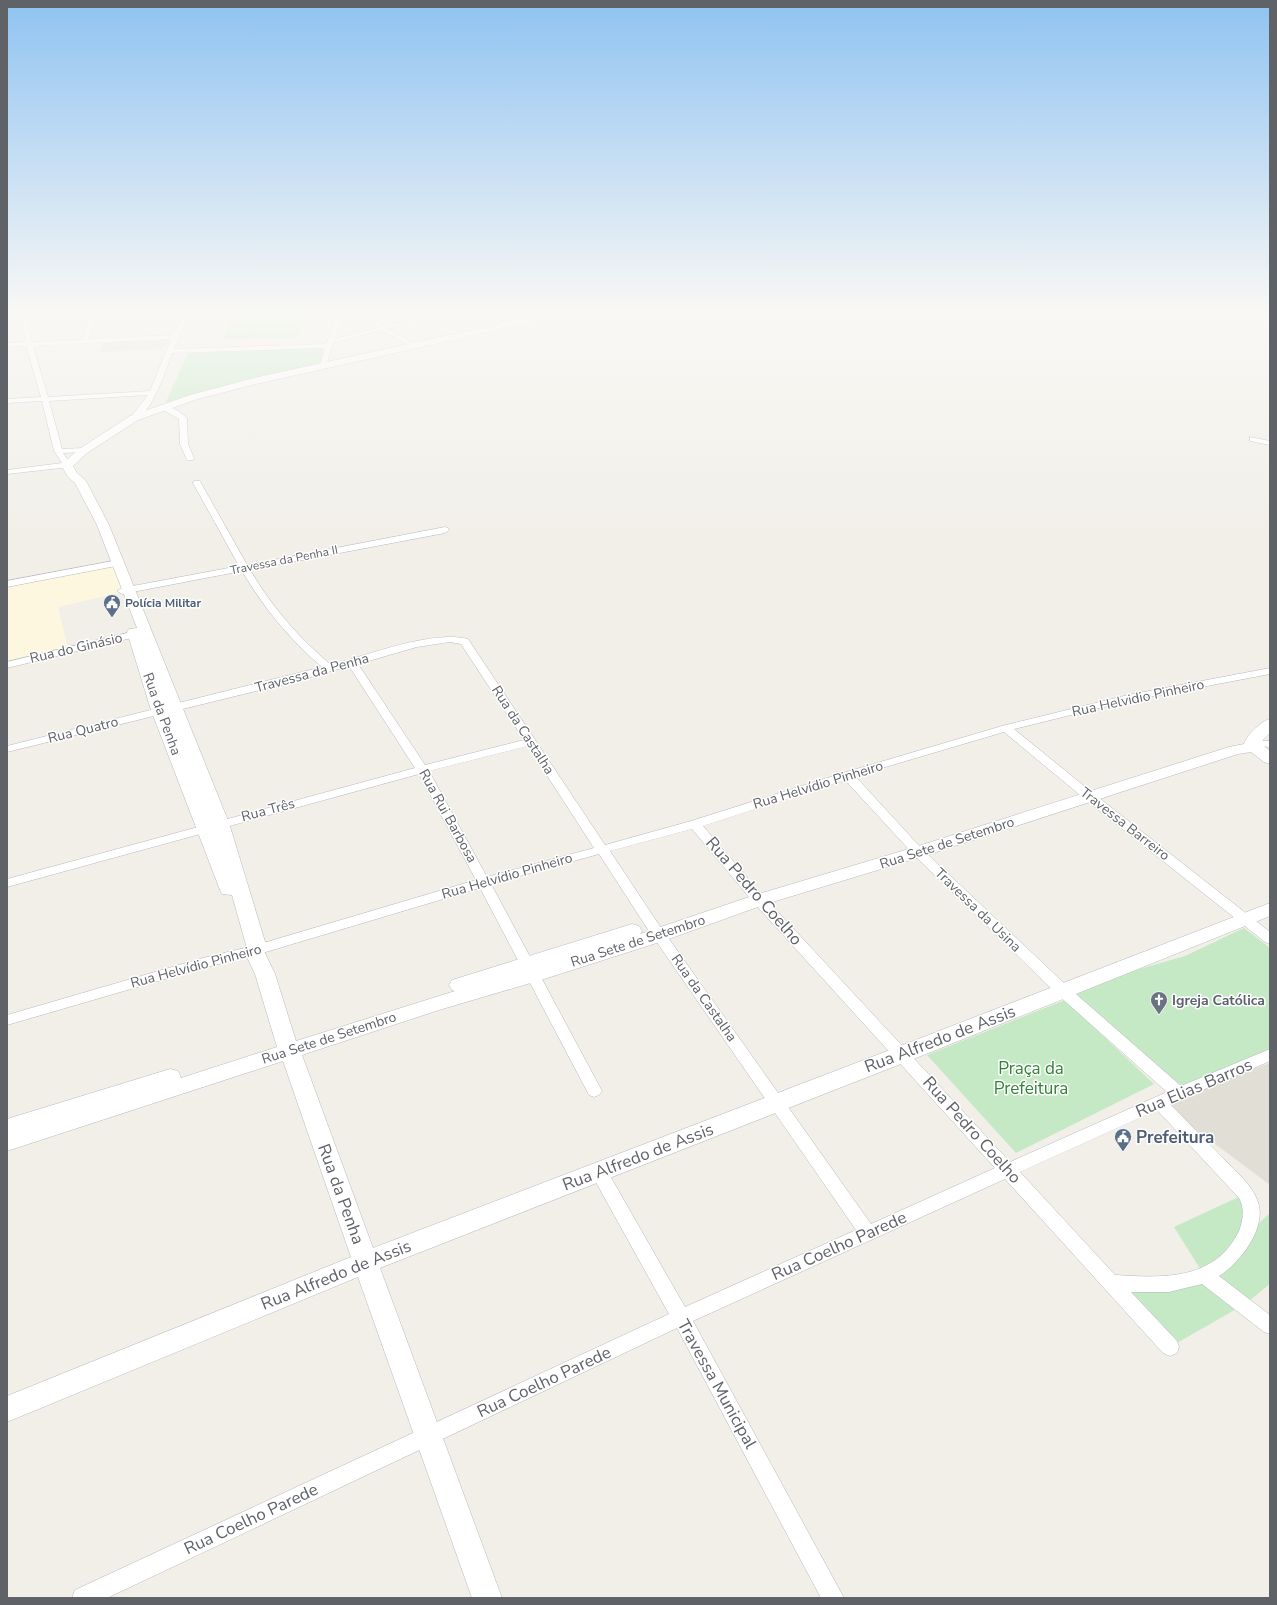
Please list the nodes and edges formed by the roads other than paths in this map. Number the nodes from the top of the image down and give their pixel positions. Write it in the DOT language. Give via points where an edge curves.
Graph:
graph roads {
  1 [pos="43,388"];
  2 [pos="155,388"];
  3 [pos="226,388"];
  4 [pos="153,393"];
  5 [pos="46,398"];
  6 [pos="7,401"];
  7 [pos="164,407"];
  8 [pos="134,418"];
  9 [pos="1253,439"];
  10 [pos="1270,443"];
  11 [pos="84,450"];
  12 [pos="58,451"];
  13 [pos="190,458"];
  14 [pos="70,470"];
  15 [pos="7,472"];
  16 [pos="196,483"];
  17 [pos="445,530"];
  18 [pos="115,564"];
  19 [pos="244,568"];
  20 [pos="9,584"];
  21 [pos="125,591"];
  22 [pos="140,633"];
  23 [pos="464,641"];
  24 [pos="352,663"];
  25 [pos="7,665"];
  26 [pos="330,669"];
  27 [pos="1270,671"];
  28 [pos="167,709"];
  29 [pos="1270,724"];
  30 [pos="1006,728"];
  31 [pos="530,742"];
  32 [pos="1261,745"];
  33 [pos="7,749"];
  34 [pos="1270,759"];
  35 [pos="422,769"];
  36 [pos="847,775"];
  37 [pos="1085,793"];
  38 [pos="695,824"];
  39 [pos="213,825"];
  40 [pos="602,848"];
  41 [pos="915,848"];
  42 [pos="484,882"];
  43 [pos="7,883"];
  44 [pos="756,895"];
  45 [pos="1270,909"];
  46 [pos="1246,919"];
  47 [pos="656,930"];
  48 [pos="1270,939"];
  49 [pos="254,951"];
  50 [pos="531,969"];
  51 [pos="1063,991"];
  52 [pos="7,1020"];
  53 [pos="288,1046"];
  54 [pos="903,1054"];
  55 [pos="1270,1055"];
  56 [pos="594,1091"];
  57 [pos="1179,1093"];
  58 [pos="777,1102"];
  59 [pos="1159,1102"];
  60 [pos="7,1128"];
  61 [pos="7,1142"];
  62 [pos="1008,1170"];
  63 [pos="599,1172"];
  64 [pos="868,1233"];
  65 [pos="366,1262"];
  66 [pos="1204,1275"];
  67 [pos="1113,1283"];
  68 [pos="681,1317"];
  69 [pos="1270,1326"];
  70 [pos="1170,1347"];
  71 [pos="7,1409"];
  72 [pos="428,1437"];
  73 [pos="83,1598"];
  74 [pos="487,1598"];
  75 [pos="833,1598"];
  1 -- 5 [label="street, Rua da Penha"];
  2 -- 4 [label="street"];
  3 -- 7 [label="street"];
  4 -- 5 [label="street"];
  4 -- 8 [label="street"];
  5 -- 6 [label="street"];
  5 -- 12 [label="street, Rua da Penha"];
  7 -- 8 [label="street"];
  7 -- 13 [label="street" via="183,418 184,444"];
  8 -- 11 [label="street"];
  9 -- 10 [label="street"];
  11 -- 12 [label="street"];
  11 -- 14 [label="street"];
  12 -- 14 [label="street, Rua da Penha"];
  14 -- 15 [label="street"];
  14 -- 18 [label="street, Rua da Penha" via="73,486"];
  16 -- 19 [label="street"];
  17 -- 19 [label="street, Travessa da Penha II"];
  18 -- 20 [label="street"];
  18 -- 21 [label="street, Rua da Penha"];
  19 -- 21 [label="street, Travessa da Penha II"];
  19 -- 26 [label="street" via="274,614"];
  21 -- 22 [label="street, Rua da Penha"];
  22 -- 25 [label="street, Rua do Ginásio"];
  22 -- 28 [label="street, Rua da Penha"];
  23 -- 24 [label="street, Travessa da Penha" via="431,641"];
  23 -- 31 [label="street, Rua da Castalha"];
  24 -- 26 [label="street, Travessa da Penha"];
  24 -- 35 [label="street, Rua Rui Barbosa"];
  26 -- 28 [label="street, Travessa da Penha"];
  27 -- 30 [label="street, Rua Helvidio Pinheiro" via="1128,698"];
  28 -- 33 [label="street, Rua Quatro"];
  28 -- 39 [label="street, Rua da Penha"];
  29 -- 32 [label="street"];
  30 -- 36 [label="street, Rua Helvídio Pinheiro"];
  30 -- 37 [label="street, Travessa Barreiro"];
  31 -- 35 [label="street, Rua Três"];
  31 -- 40 [label="street, Rua da Castalha"];
  32 -- 34 [label="street"];
  32 -- 37 [label="street, Rua Sete de Setembro" via="1235,750"];
  35 -- 39 [label="street, Rua Três"];
  35 -- 42 [label="street, Rua Rui Barbosa"];
  36 -- 38 [label="street, Rua Helvídio Pinheiro"];
  36 -- 41 [label="street, Travessa da Usina"];
  37 -- 41 [label="street, Rua Sete de Setembro"];
  37 -- 46 [label="street, Travessa Barreiro"];
  38 -- 40 [label="street, Rua Helvídio Pinheiro"];
  38 -- 44 [label="street, Rua Pedro Coelho"];
  39 -- 43 [label="street, Rua Três"];
  39 -- 49 [label="street, Rua da Penha" via="247,948"];
  40 -- 42 [label="street, Rua Helvídio Pinheiro"];
  40 -- 47 [label="street, Rua da Castalha"];
  41 -- 44 [label="street, Rua Sete de Setembro"];
  41 -- 51 [label="street, Travessa da Usina"];
  42 -- 49 [label="street, Rua Helvídio Pinheiro"];
  42 -- 50 [label="street, Rua Rui Barbosa"];
  44 -- 47 [label="street, Rua Sete de Setembro"];
  44 -- 54 [label="street, Rua Pedro Coelho"];
  45 -- 46 [label="street, Rua Alfredo de Assis"];
  46 -- 48 [label="street, Travessa Barreiro"];
  46 -- 51 [label="street, Rua Alfredo de Assis"];
  47 -- 50 [label="street, Rua Sete de Setembro"];
  47 -- 58 [label="street, Rua da Castalha"];
  49 -- 52 [label="street, Rua Helvídio Pinheiro"];
  49 -- 53 [label="street, Rua da Penha" via="265,974"];
  50 -- 53 [label="street, Rua Sete de Setembro"];
  50 -- 56 [label="street, Rua Rui Barbosa"];
  51 -- 54 [label="street, Rua Alfredo de Assis"];
  51 -- 57 [label="street, Travessa da Usina"];
  53 -- 60 [label="street, Rua Sete de Setembro"];
  53 -- 61 [label="street, Rua Sete de Setembro"];
  53 -- 65 [label="street, Rua da Penha"];
  54 -- 58 [label="street, Rua Alfredo de Assis"];
  54 -- 62 [label="street, Rua Pedro Coelho"];
  55 -- 57 [label="street, Rua Elias Barros"];
  57 -- 59 [label="street, Rua Elias Barros"];
  58 -- 63 [label="street, Rua Alfredo de Assis"];
  58 -- 64 [label="street, Rua da Castalha"];
  59 -- 62 [label="street, Rua Elias Barros"];
  59 -- 66 [label="street" via="1249,1198 1251,1222 1246,1234 1223,1265"];
  62 -- 64 [label="street, Rua Coelho Parede"];
  62 -- 67 [label="street, Rua Pedro Coelho"];
  63 -- 65 [label="street, Rua Alfredo de Assis"];
  63 -- 68 [label="street, Travessa Municipal"];
  64 -- 68 [label="street, Rua Coelho Parede"];
  65 -- 71 [label="street, Rua Alfredo de Assis"];
  65 -- 72 [label="street, Rua da Penha"];
  66 -- 67 [label="street" via="1186,1282 1158,1285"];
  66 -- 69 [label="street"];
  67 -- 70 [label="street, Rua Pedro Coelho"];
  68 -- 72 [label="street, Rua Coelho Parede"];
  68 -- 75 [label="street, Travessa Municipal"];
  72 -- 73 [label="street, Rua Coelho Parede"];
  72 -- 74 [label="street, Rua da Penha"];
}
